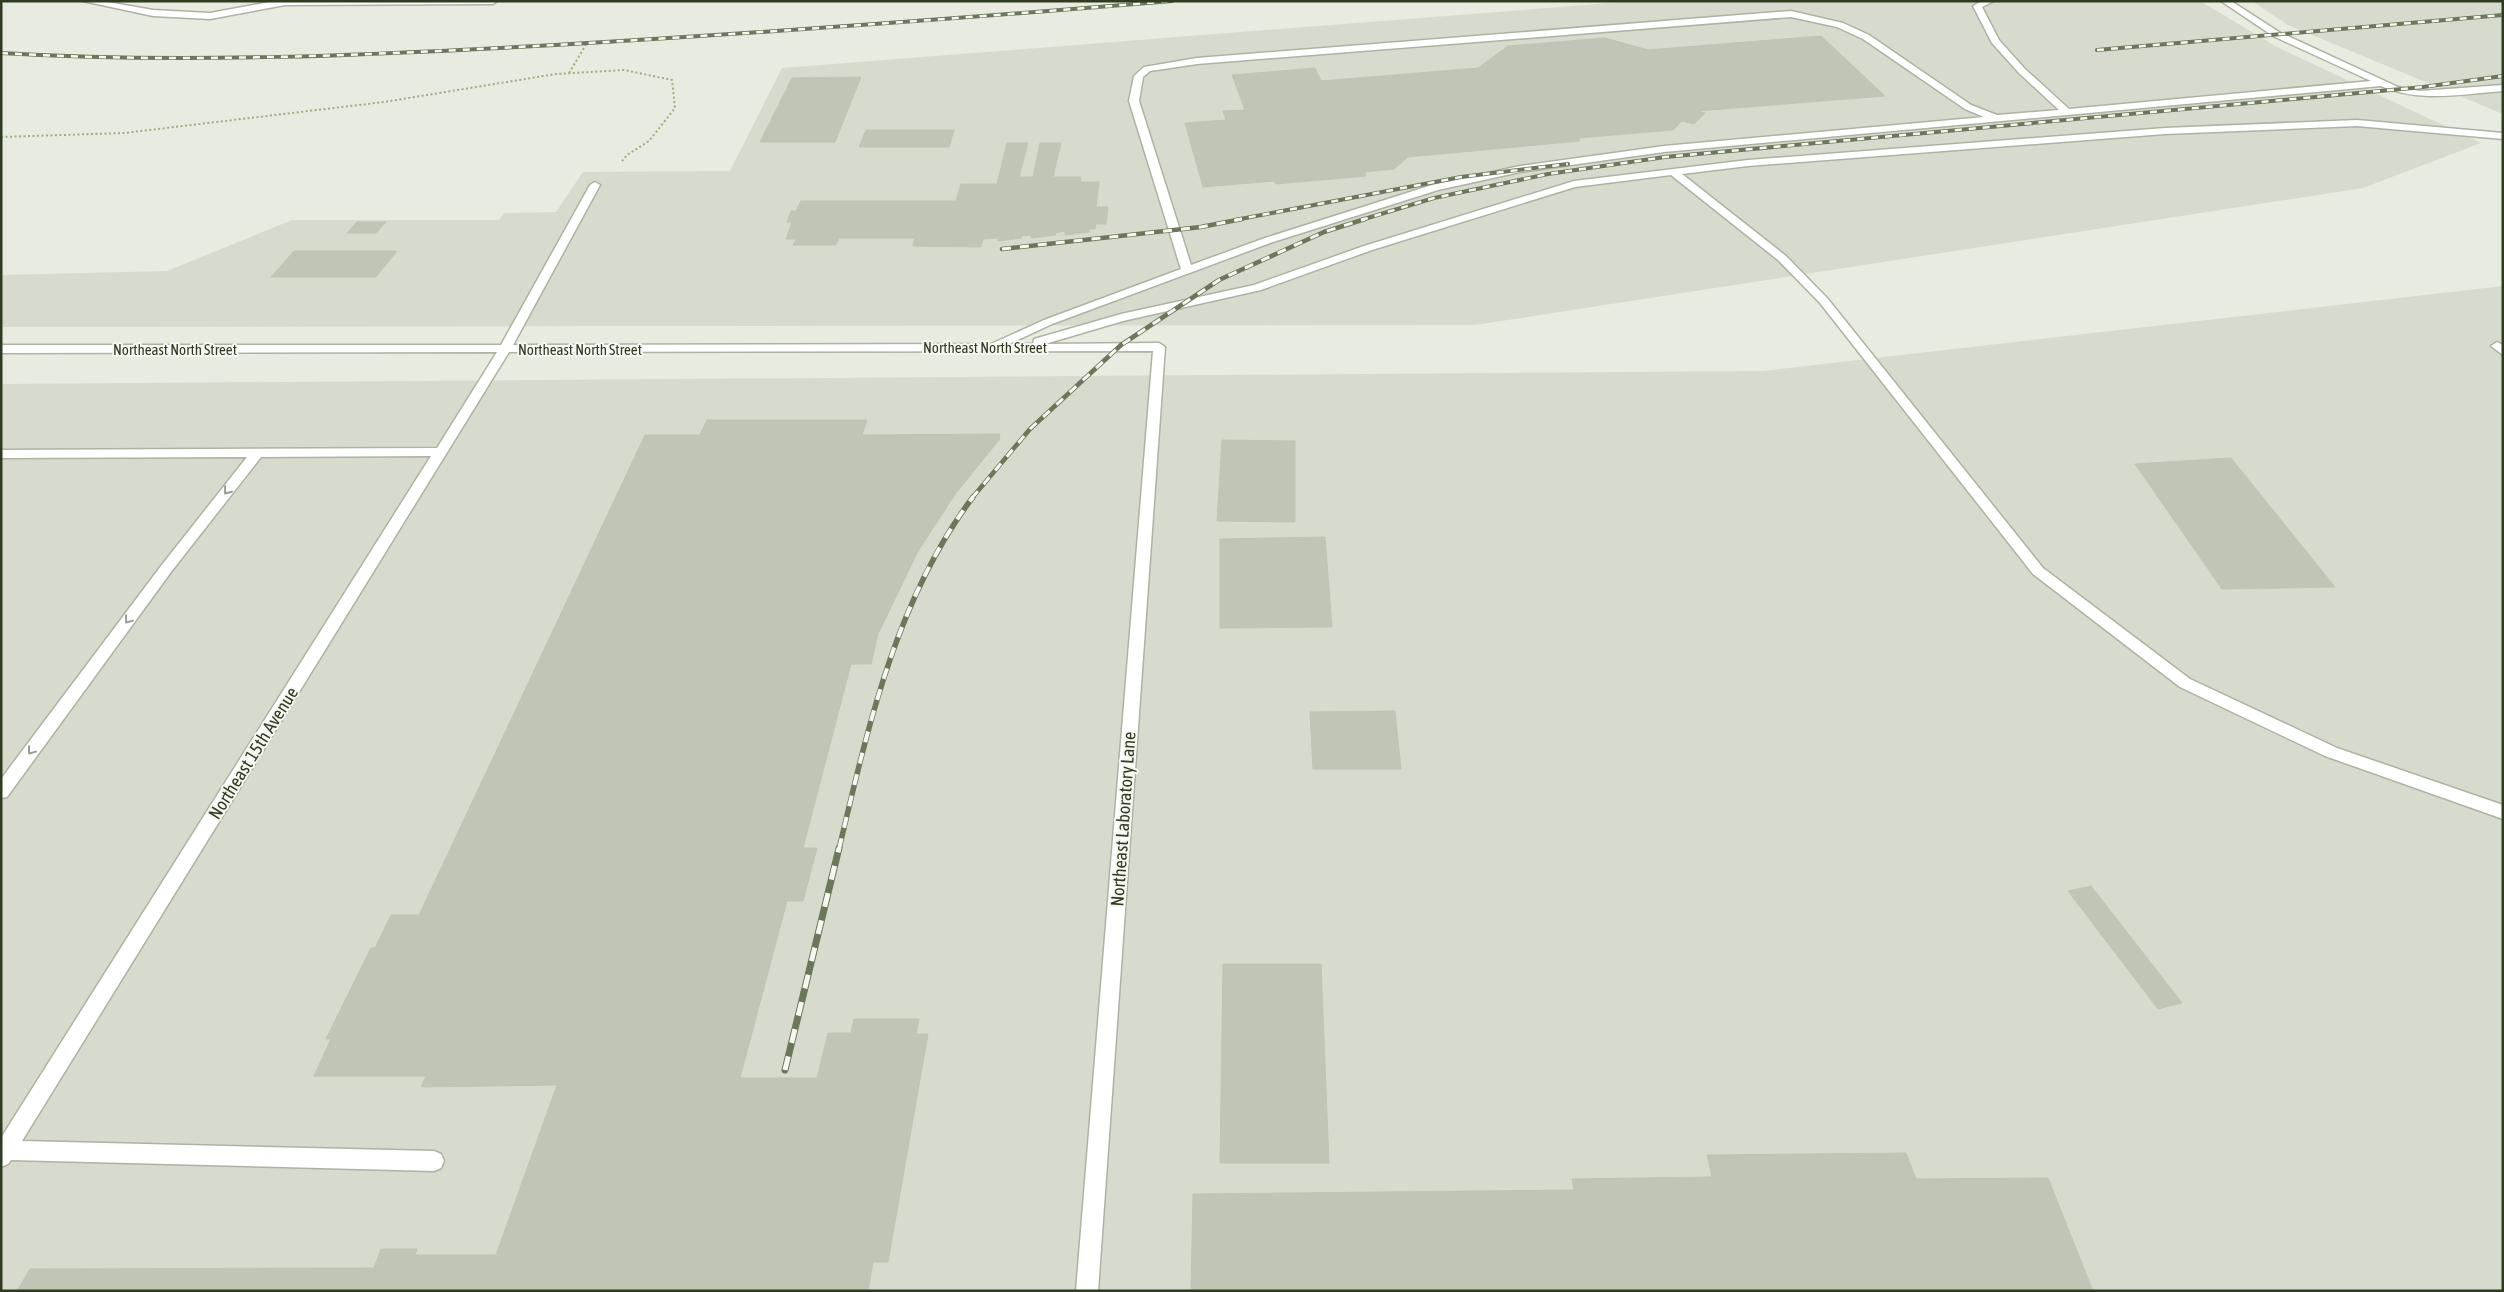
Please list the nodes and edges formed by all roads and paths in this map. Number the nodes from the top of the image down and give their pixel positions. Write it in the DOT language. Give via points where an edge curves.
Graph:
graph roads {
  1 [pos="88,1"];
  2 [pos="346,1"];
  3 [pos="493,1"];
  4 [pos="1990,1"];
  5 [pos="2225,1"];
  6 [pos="350,2"];
  7 [pos="587,43"];
  8 [pos="568,73"];
  9 [pos="2381,83"];
  10 [pos="2503,88"];
  11 [pos="2067,112"];
  12 [pos="1996,118"];
  13 [pos="2503,136"];
  14 [pos="1,137"];
  15 [pos="618,165"];
  16 [pos="1673,172"];
  17 [pos="595,185"];
  18 [pos="1188,270"];
  19 [pos="990,347"];
  20 [pos="1020,347"];
  21 [pos="1159,347"];
  22 [pos="1,349"];
  23 [pos="505,349"];
  24 [pos="442,452"];
  25 [pos="257,453"];
  26 [pos="1,454"];
  27 [pos="1,792"];
  28 [pos="2503,812"];
  29 [pos="3,1153"];
  30 [pos="434,1161"];
  31 [pos="1087,1291"];
  1 -- 6 [label="lane" via="154,13 210,16 285,2"];
  2 -- 6 [label="lane"];
  3 -- 6 [label="lane"];
  4 -- 11 [label="lane" via="1977,6 1995,41"];
  5 -- 9 [label="lane" via="2276,34"];
  7 -- 8 [label="path"];
  8 -- 14 [label="path" via="384,102 124,133"];
  8 -- 15 [label="path" via="624,70 672,80 675,108 649,141"];
  9 -- 10 [label="lane" via="2420,94"];
  9 -- 11 [label="lane"];
  11 -- 12 [label="lane"];
  12 -- 18 [label="lane" via="1664,149 1520,169 1436,187 1367,207"];
  12 -- 18 [label="lane" via="1968,107 1866,37 1840,24 1791,14 1197,61 1147,69 1139,76 1134,101"];
  13 -- 16 [label="lane" via="2357,123 2165,131 1748,163"];
  16 -- 20 [label="lane" via="1574,184 1368,248 1258,288 1121,318"];
  16 -- 28 [label="lane" via="1782,258 1824,301 2038,571 2185,683 2332,752"];
  17 -- 23 [label="lane, Northeast 15th Avenue"];
  18 -- 19 [label="lane"];
  19 -- 20 [label="lane, Northeast North Street"];
  19 -- 23 [label="lane, Northeast North Street"];
  20 -- 21 [label="lane, Northeast North Street"];
  21 -- 31 [label="lane, Northeast Laboratory Lane"];
  22 -- 23 [label="lane, Northeast North Street"];
  23 -- 24 [label="lane, Northeast 15th Avenue"];
  24 -- 25 [label="lane"];
  24 -- 29 [label="lane, Northeast 15th Avenue"];
  25 -- 26 [label="lane"];
  25 -- 27 [label="lane, one-way" via="166,569"];
  29 -- 30 [label="lane"];
}
